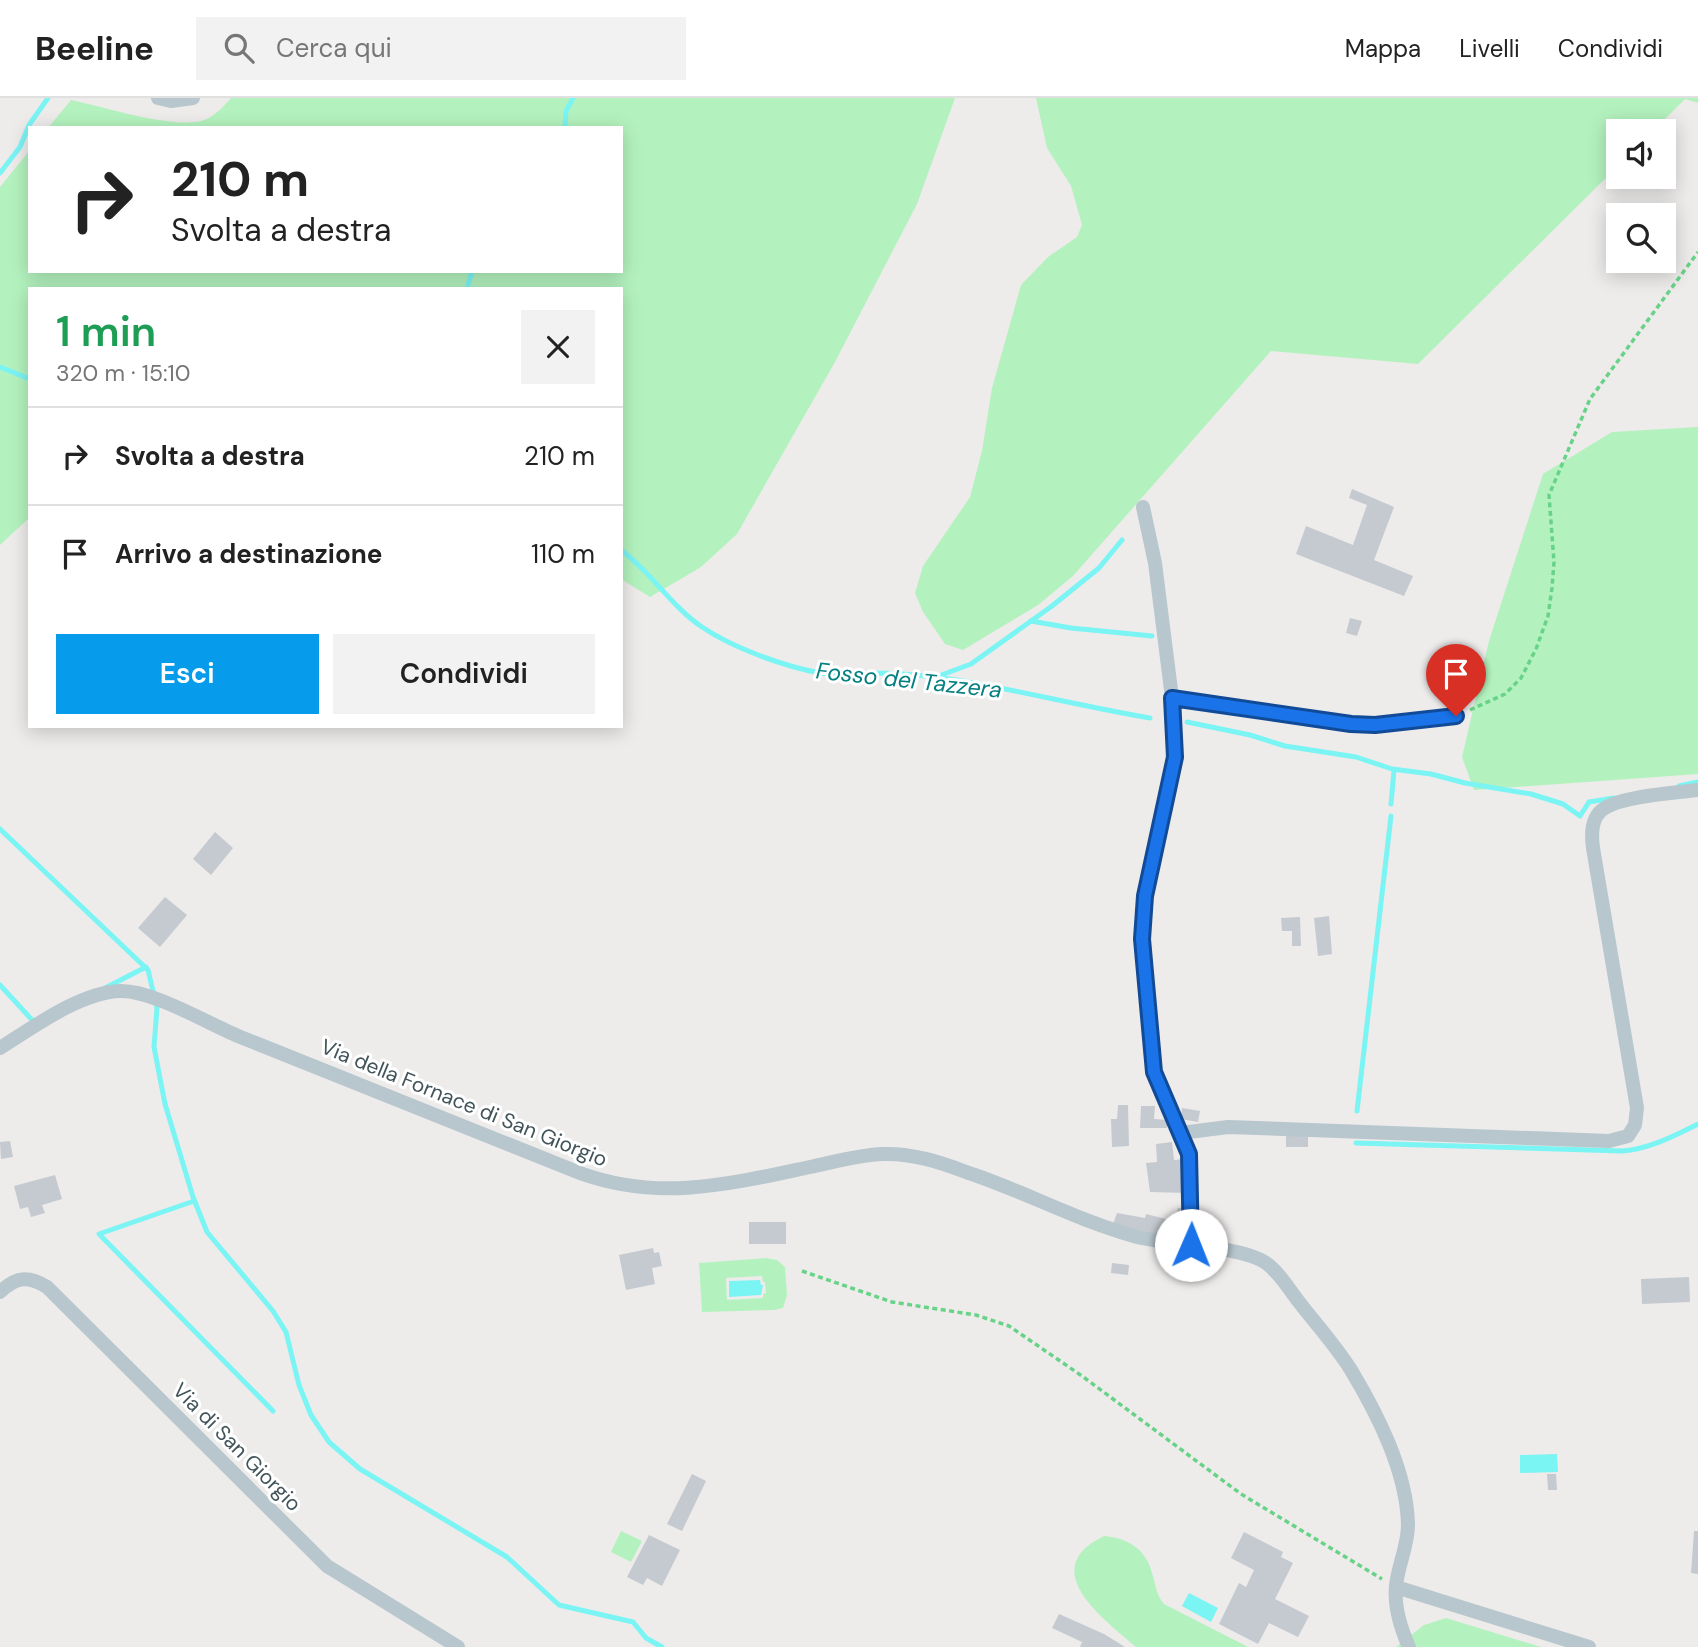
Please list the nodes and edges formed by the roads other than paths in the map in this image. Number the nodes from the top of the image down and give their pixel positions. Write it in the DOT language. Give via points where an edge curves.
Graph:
graph roads {
  1 [pos="158,98"];
  2 [pos="193,98"];
  3 [pos="1143,507"];
  4 [pos="1172,698"];
  5 [pos="1456,716"];
  6 [pos="1698,790"];
  7 [pos="0,1048"];
  8 [pos="1181,1133"];
  9 [pos="1191,1245"];
  10 [pos="0,1292"];
  11 [pos="1396,1587"];
  12 [pos="458,1647"];
  13 [pos="1409,1647"];
  14 [pos="1589,1647"];
  1 -- 2 [label="street"];
  3 -- 4 [label="street"];
  4 -- 5 [label="street" via="1351,724"];
  4 -- 8 [label="street" via="1175,757 1145,896 1142,939 1154,1072"];
  6 -- 8 [label="street" via="1614,804 1599,813 1592,830 1637,1108 1628,1136 1609,1141 1228,1127"];
  7 -- 9 [label="street, Via della Fornace di San Giorgio" via="85,1000 110,992 131,992 608,1183 698,1188 895,1154 973,1174 1114,1230"];
  8 -- 9 [label="street" via="1191,1171"];
  9 -- 11 [label="street, Via della Fornace di San Giorgio" via="1265,1262 1350,1370 1381,1428 1405,1497 1408,1528"];
  10 -- 12 [label="street, Via di San Giorgio" via="19,1279 33,1279 47,1287 327,1566"];
  11 -- 13 [label="street, Via della Fornace di San Giorgio" via="1401,1629"];
  11 -- 14 [label="street"];
}
